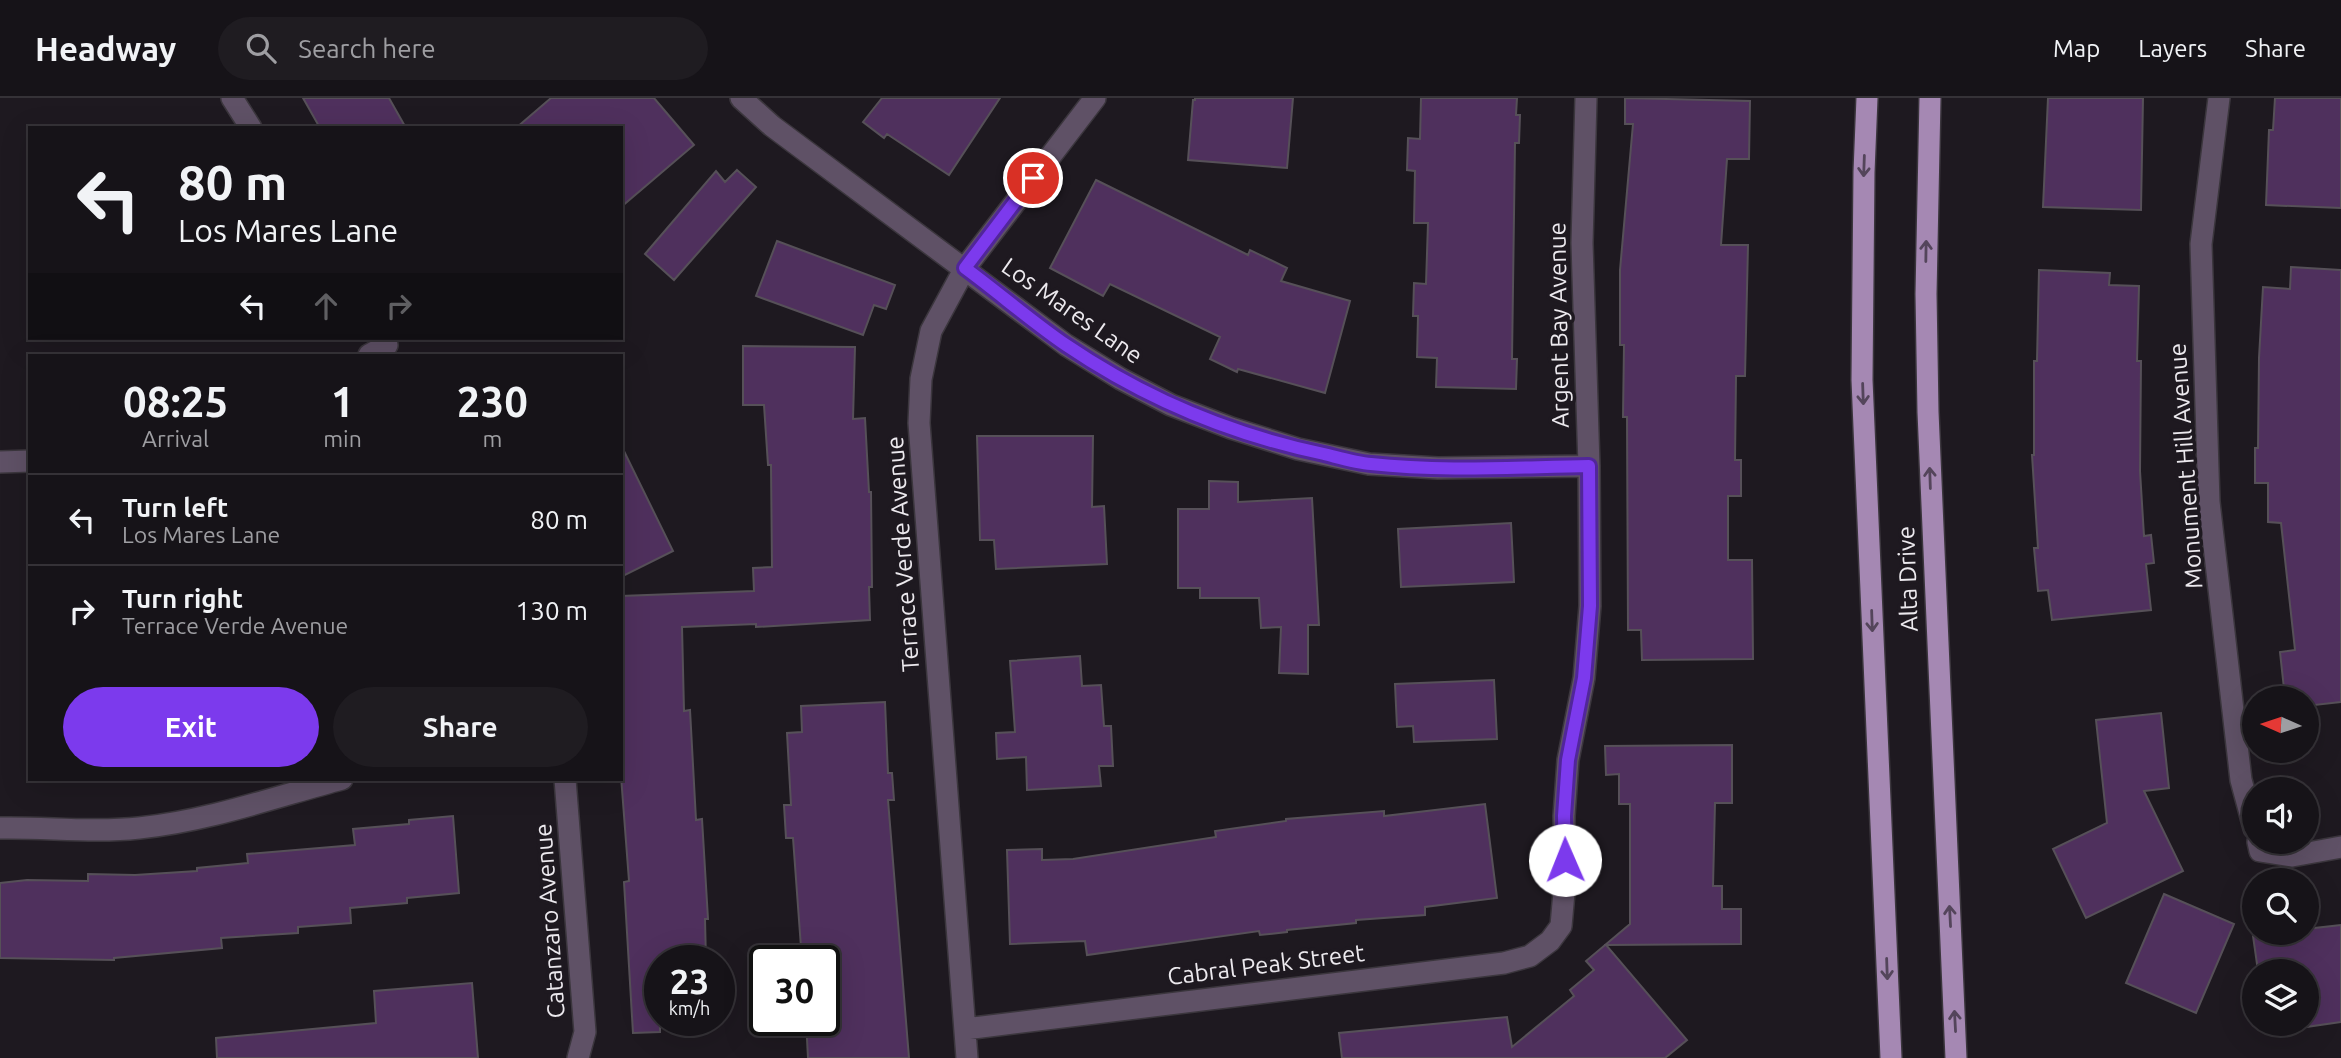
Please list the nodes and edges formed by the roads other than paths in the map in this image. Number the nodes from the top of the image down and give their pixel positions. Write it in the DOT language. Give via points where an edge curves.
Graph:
graph roads {
  1 [pos="232,98"];
  2 [pos="741,98"];
  3 [pos="1095,98"];
  4 [pos="1586,98"];
  5 [pos="1867,98"];
  6 [pos="1930,98"];
  7 [pos="2219,98"];
  8 [pos="250,126"];
  9 [pos="965,268"];
  10 [pos="28,461"];
  11 [pos="0,462"];
  12 [pos="1589,466"];
  13 [pos="335,781"];
  14 [pos="565,781"];
  15 [pos="2242,784"];
  16 [pos="0,828"];
  17 [pos="2341,847"];
  18 [pos="2319,851"];
  19 [pos="2285,854"];
  20 [pos="2303,854"];
  21 [pos="1561,926"];
  22 [pos="965,1029"];
  23 [pos="578,1058"];
  24 [pos="967,1058"];
  25 [pos="1891,1058"];
  26 [pos="1956,1058"];
  1 -- 8 [label="street"];
  2 -- 9 [label="street, Los Mares Lane" via="772,126"];
  3 -- 9 [label="street, Terrace Verde Avenue"];
  4 -- 12 [label="street, Argent Bay Avenue" via="1582,243"];
  5 -- 25 [label="main road, Alta Drive, one-way" via="1863,380"];
  26 -- 6 [label="main road, Alta Drive, one-way" via="1928,412"];
  7 -- 15 [label="street, Monument Hill Avenue" via="2202,244 2209,502"];
  9 -- 12 [label="street, Los Mares Lane" via="1066,345 1121,379 1231,428 1369,464"];
  9 -- 22 [label="street, Terrace Verde Avenue" via="931,331 921,379 919,423"];
  10 -- 11 [label="street"];
  12 -- 21 [label="street, Argent Bay Avenue" via="1590,606 1584,678 1568,760"];
  13 -- 16 [label="street" via="195,820 77,831"];
  14 -- 23 [label="street, Catanzaro Avenue" via="585,1032"];
  17 -- 18 [label="street"];
  19 -- 20 [label="street"];
  21 -- 22 [label="street, Cabral Peak Street" via="1530,956 1504,963"];
  22 -- 24 [label="street, Terrace Verde Avenue"];
}
